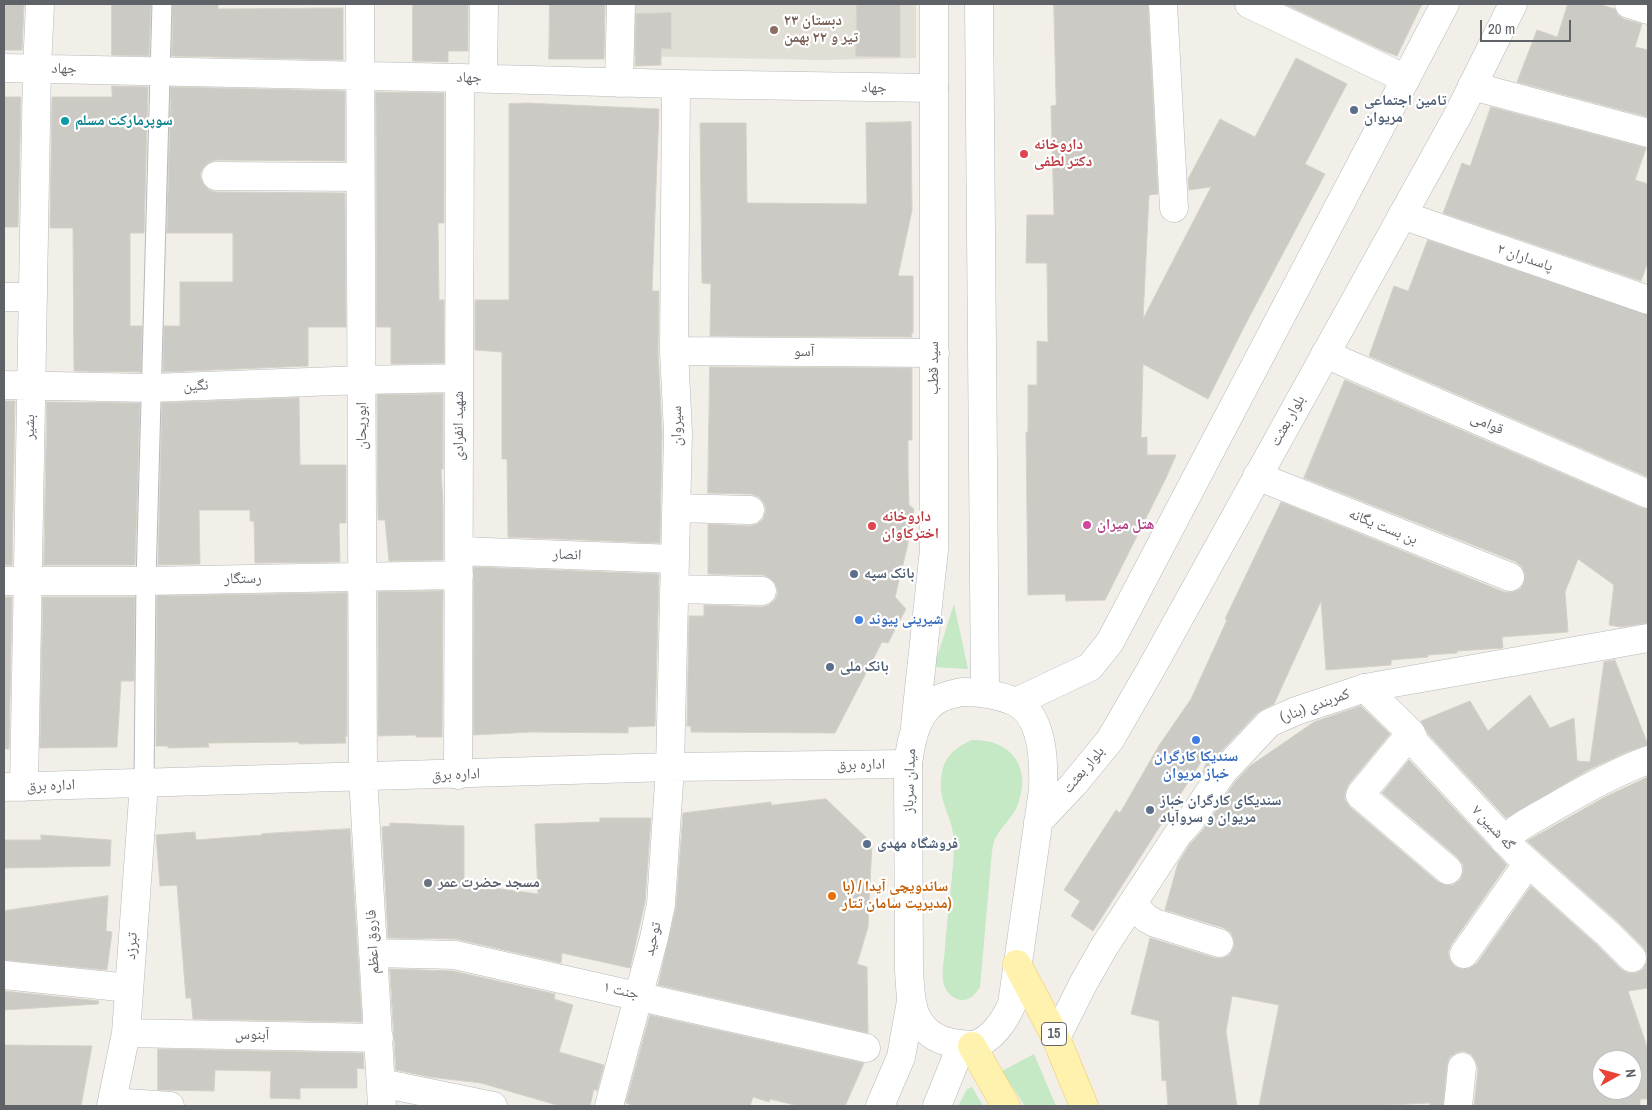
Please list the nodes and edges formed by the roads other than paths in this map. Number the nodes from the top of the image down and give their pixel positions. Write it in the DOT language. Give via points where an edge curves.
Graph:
graph roads {
  1 [pos="40,4"];
  2 [pos="162,4"];
  3 [pos="360,4"];
  4 [pos="484,4"];
  5 [pos="621,4"];
  6 [pos="934,4"];
  7 [pos="979,4"];
  8 [pos="1163,4"];
  9 [pos="1249,4"];
  10 [pos="1446,4"];
  11 [pos="1513,4"];
  12 [pos="1629,4"];
  13 [pos="1648,10"];
  14 [pos="4,68"];
  15 [pos="37,68"];
  16 [pos="161,71"];
  17 [pos="360,76"];
  18 [pos="472,78"];
  19 [pos="1406,79"];
  20 [pos="620,83"];
  21 [pos="676,84"];
  22 [pos="1472,86"];
  23 [pos="934,88"];
  24 [pos="1648,134"];
  25 [pos="216,176"];
  26 [pos="360,177"];
  27 [pos="1174,208"];
  28 [pos="1402,215"];
  29 [pos="33,296"];
  30 [pos="4,297"];
  31 [pos="1648,300"];
  32 [pos="674,351"];
  33 [pos="935,353"];
  34 [pos="1325,354"];
  35 [pos="460,378"];
  36 [pos="362,380"];
  37 [pos="4,385"];
  38 [pos="31,386"];
  39 [pos="151,388"];
  40 [pos="1257,476"];
  41 [pos="1648,494"];
  42 [pos="676,508"];
  43 [pos="750,510"];
  44 [pos="675,559"];
  45 [pos="459,563"];
  46 [pos="362,577"];
  47 [pos="1510,578"];
  48 [pos="146,581"];
  49 [pos="16,582"];
  50 [pos="674,589"];
  51 [pos="762,591"];
  52 [pos="1648,638"];
  53 [pos="1365,688"];
  54 [pos="985,692"];
  55 [pos="1016,702"];
  56 [pos="915,730"];
  57 [pos="1411,733"];
  58 [pos="1648,760"];
  59 [pos="908,764"];
  60 [pos="670,767"];
  61 [pos="458,775"];
  62 [pos="363,777"];
  63 [pos="144,784"];
  64 [pos="14,787"];
  65 [pos="1038,822"];
  66 [pos="1504,840"];
  67 [pos="1528,863"];
  68 [pos="1448,870"];
  69 [pos="1133,904"];
  70 [pos="1219,943"];
  71 [pos="373,953"];
  72 [pos="1464,954"];
  73 [pos="1632,958"];
  74 [pos="1017,964"];
  75 [pos="4,975"];
  76 [pos="129,988"];
  77 [pos="638,995"];
  78 [pos="912,1001"];
  79 [pos="126,1033"];
  80 [pos="379,1038"];
  81 [pos="1056,1038"];
  82 [pos="967,1045"];
  83 [pos="866,1048"];
  84 [pos="1462,1066"];
  85 [pos="382,1094"];
  86 [pos="112,1104"];
  87 [pos="170,1106"];
  88 [pos="493,1106"];
  89 [pos="609,1106"];
  90 [pos="880,1106"];
  91 [pos="937,1106"];
  92 [pos="1006,1106"];
  93 [pos="1084,1106"];
  94 [pos="1458,1106"];
  1 -- 15 [label="street, بشیر"];
  2 -- 16 [label="lane"];
  3 -- 17 [label="street, ابوریحان"];
  4 -- 18 [label="street, شهید انفرادی"];
  5 -- 20 [label="street"];
  6 -- 23 [label="street, سید قطب"];
  7 -- 54 [label="street"];
  8 -- 27 [label="street"];
  9 -- 19 [label="street"];
  10 -- 19 [label="street"];
  11 -- 22 [label="street, بلوار بعثت"];
  12 -- 13 [label="street"];
  14 -- 15 [label="street, جهاد"];
  15 -- 16 [label="street, جهاد"];
  15 -- 29 [label="street, بشیر"];
  16 -- 17 [label="street, جهاد"];
  16 -- 39 [label="lane"];
  17 -- 18 [label="street, جهاد"];
  17 -- 26 [label="street, ابوریحان"];
  18 -- 20 [label="street, جهاد"];
  18 -- 35 [label="street, شهید انفرادی"];
  19 -- 55 [label="street" via="1110,642 1090,667"];
  20 -- 21 [label="street, جهاد"];
  21 -- 23 [label="street, جهاد"];
  21 -- 32 [label="street, سیروان"];
  22 -- 24 [label="street"];
  22 -- 28 [label="street, بلوار بعثت"];
  23 -- 33 [label="street, سید قطب"];
  25 -- 26 [label="street"];
  26 -- 36 [label="street, ابوریحان"];
  28 -- 31 [label="street, پاسداران ۲"];
  28 -- 34 [label="street, بلوار بعثت"];
  29 -- 30 [label="street"];
  29 -- 38 [label="street, بشیر"];
  32 -- 33 [label="street, آسو"];
  32 -- 42 [label="street, سیروان" via="678,433"];
  33 -- 56 [label="street, سید قطب" via="934,550"];
  34 -- 40 [label="street, بلوار بعثت"];
  34 -- 41 [label="street, قوامی"];
  35 -- 36 [label="street, نگین"];
  35 -- 45 [label="street, شهید انفرادی"];
  36 -- 39 [label="street, نگین"];
  36 -- 46 [label="street, ابوریحان"];
  37 -- 38 [label="street, نگین"];
  38 -- 39 [label="street, نگین"];
  38 -- 49 [label="street, بشیر"];
  39 -- 48 [label="lane"];
  40 -- 47 [label="street, بن بست یگانه"];
  40 -- 65 [label="street, بلوار بعثت" via="1110,740 1074,785"];
  42 -- 43 [label="street"];
  42 -- 44 [label="street, سیروان"];
  44 -- 45 [label="street, انصار"];
  44 -- 50 [label="street, سیروان"];
  45 -- 46 [label="street, رستگار"];
  45 -- 61 [label="street, شهید انفرادی"];
  46 -- 48 [label="street, رستگار"];
  46 -- 62 [label="street, ابوریحان"];
  48 -- 49 [label="street, رستگار"];
  48 -- 63 [label="lane"];
  49 -- 64 [label="street, بشیر"];
  50 -- 51 [label="street"];
  50 -- 60 [label="street, سیروان"];
  52 -- 53 [label="street, کمربندی (بنار)"];
  53 -- 57 [label="street, گه شبین ۷"];
  53 -- 69 [label="street, کمربندی (بنار)" via="1269,723 1222,773"];
  54 -- 55 [label="street, میدان سرباز"];
  54 -- 56 [label="street, میدان سرباز" via="962,692 941,697 927,708"];
  55 -- 65 [label="street, میدان سرباز" via="1033,720 1041,742 1044,767"];
  56 -- 59 [label="street, میدان سرباز"];
  57 -- 66 [label="street, گه شبین ۷" via="1416,744"];
  57 -- 68 [label="street" via="1360,796"];
  58 -- 66 [label="street" via="1621,770 1559,804 1514,830"];
  59 -- 60 [label="street, اداره برق"];
  59 -- 78 [label="street, میدان سرباز"];
  60 -- 61 [label="street, اداره برق"];
  60 -- 77 [label="street, توحید" via="660,904"];
  61 -- 62 [label="street, اداره برق"];
  62 -- 63 [label="street, اداره برق"];
  62 -- 71 [label="street, فاروق اعظم"];
  63 -- 64 [label="street, اداره برق"];
  63 -- 76 [label="street, تبرزد"];
  65 -- 74 [label="street, میدان سرباز"];
  66 -- 67 [label="street, گه شبین ۷"];
  67 -- 72 [label="street"];
  67 -- 73 [label="street, گه شبین ۷"];
  69 -- 70 [label="street" via="1155,923"];
  69 -- 81 [label="street, کمربندی (بنار)" via="1104,947"];
  71 -- 77 [label="street, جنت ۱" via="455,955"];
  71 -- 80 [label="street, فاروق اعظم"];
  74 -- 81 [label="main road, 15"];
  74 -- 82 [label="street, میدان سرباز" via="1012,1004 1006,1016 985,1040"];
  75 -- 76 [label="street"];
  76 -- 79 [label="street, تبرزد"];
  77 -- 83 [label="street, جنت ۱"];
  77 -- 89 [label="street, توحید"];
  78 -- 82 [label="street, میدان سرباز" via="916,1015 929,1033 947,1042"];
  78 -- 90 [label="street" via="901,1057"];
  79 -- 80 [label="street, آبنوس"];
  79 -- 86 [label="street, تبرزد"];
  80 -- 85 [label="street, فاروق اعظم"];
  81 -- 93 [label="main road, 15"];
  82 -- 91 [label="street"];
  82 -- 92 [label="main road"];
  84 -- 94 [label="street"];
  85 -- 88 [label="street"];
  86 -- 87 [label="street"];
}
